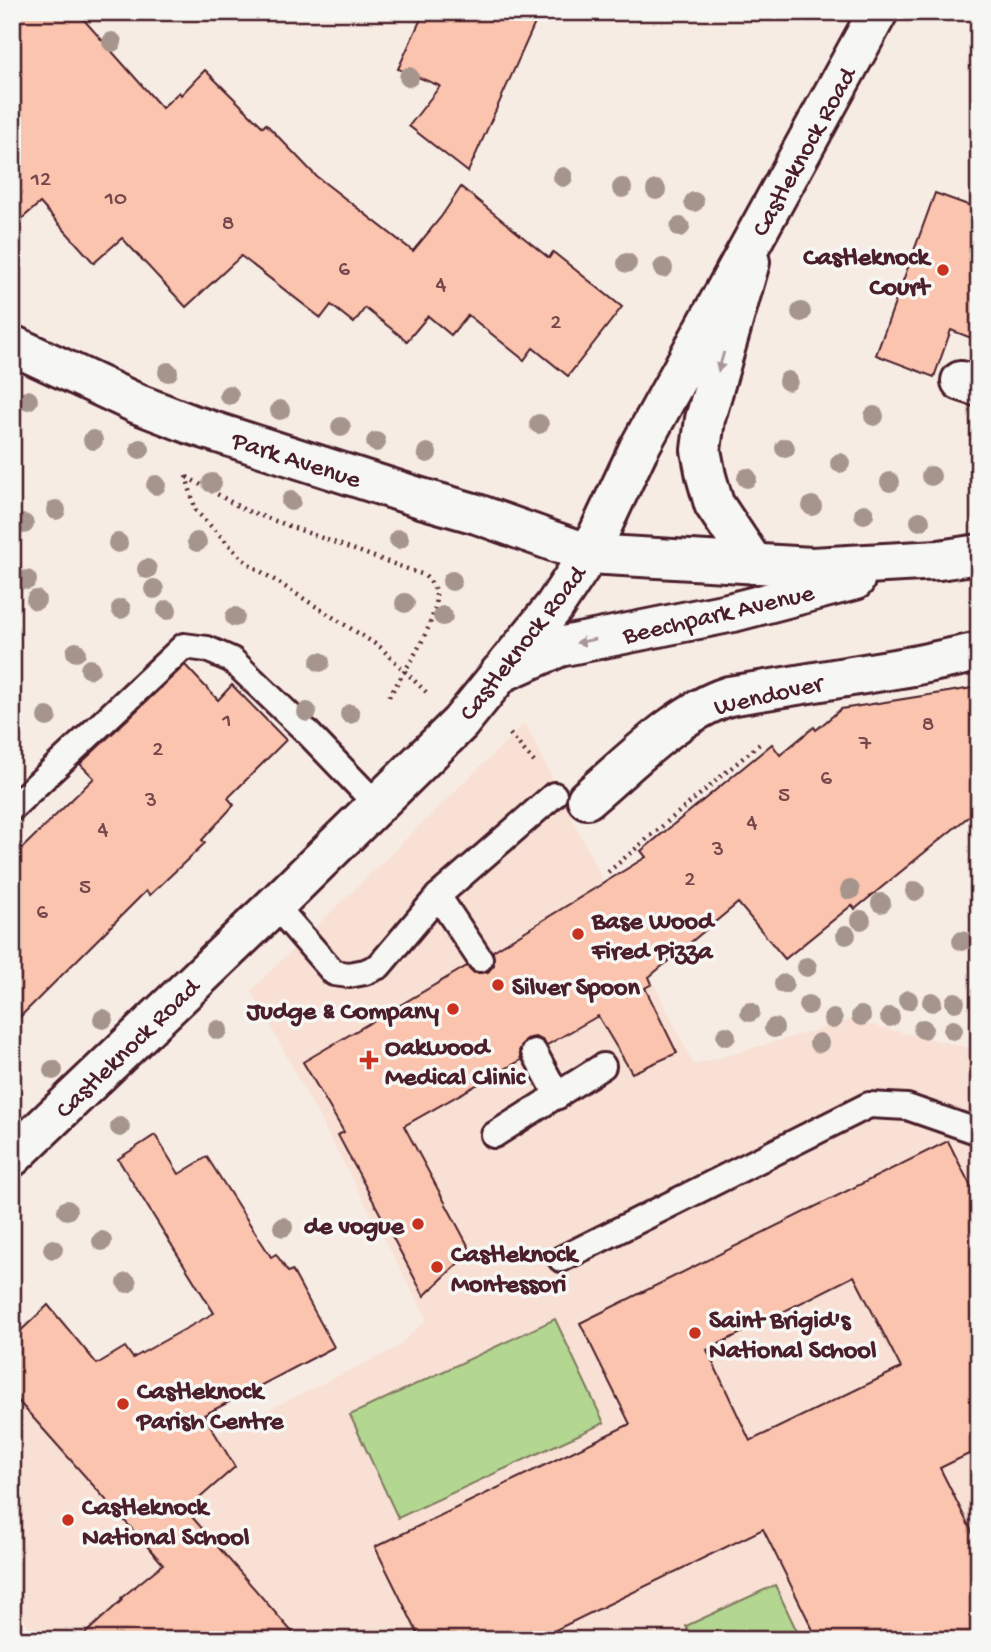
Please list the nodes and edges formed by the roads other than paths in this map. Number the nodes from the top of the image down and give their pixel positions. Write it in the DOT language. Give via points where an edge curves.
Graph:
graph roads {
  1 [pos="878,12"];
  2 [pos="761,226"];
  3 [pos="12,345"];
  4 [pos="589,554"];
  5 [pos="979,554"];
  6 [pos="939,560"];
  7 [pos="754,564"];
  8 [pos="979,652"];
  9 [pos="479,699"];
  10 [pos="570,797"];
  11 [pos="377,805"];
  12 [pos="12,808"];
  13 [pos="438,896"];
  14 [pos="275,905"];
  15 [pos="480,958"];
  16 [pos="534,1052"];
  17 [pos="603,1066"];
  18 [pos="558,1096"];
  19 [pos="979,1132"];
  20 [pos="494,1135"];
  21 [pos="12,1157"];
  22 [pos="561,1259"];
  1 -- 2 [label="street, Castleknock Road"];
  2 -- 4 [label="street, Castleknock Road" via="638,450"];
  2 -- 7 [label="street, one-way" via="705,419 701,450 714,504"];
  3 -- 4 [label="street, Park Avenue" via="190,424"];
  4 -- 7 [label="street, Beechpark Avenue"];
  4 -- 9 [label="street, Castleknock Road" via="554,607"];
  5 -- 6 [label="street, Beechpark Avenue"];
  6 -- 7 [label="street, Beechpark Avenue" via="812,567"];
  6 -- 9 [label="street, Beechpark Avenue, one-way" via="733,612 559,647"];
  8 -- 10 [label="street, Wendover" via="710,702"];
  9 -- 11 [label="street, Castleknock Road"];
  10 -- 13 [label="lane"];
  11 -- 12 [label="lane" via="232,660 207,649 184,646"];
  11 -- 14 [label="street, Castleknock Road"];
  13 -- 14 [label="lane" via="379,966 349,975 334,973"];
  13 -- 15 [label="lane"];
  14 -- 21 [label="street, Castleknock Road"];
  16 -- 18 [label="lane"];
  17 -- 18 [label="lane"];
  18 -- 20 [label="lane"];
  19 -- 22 [label="lane" via="907,1107 869,1105"];
}
